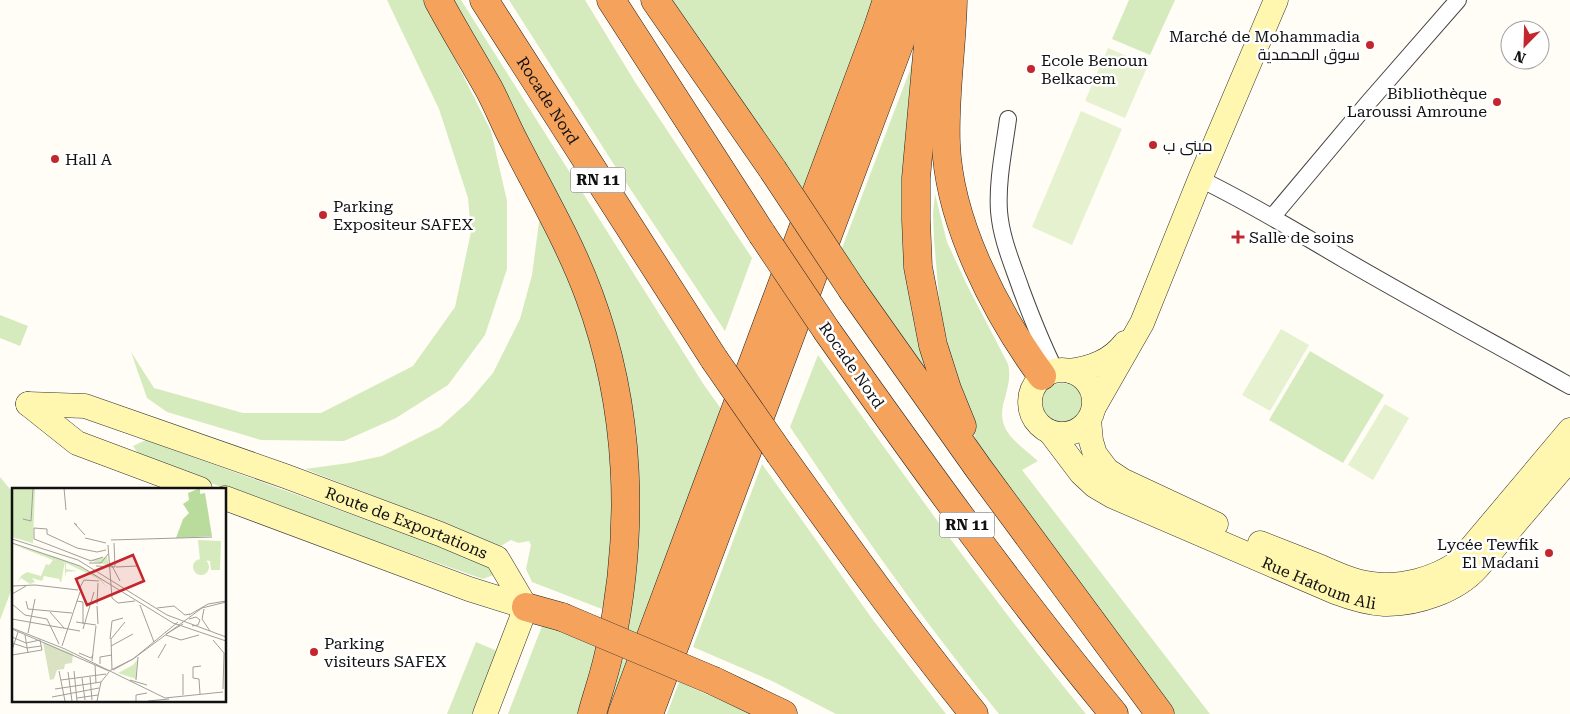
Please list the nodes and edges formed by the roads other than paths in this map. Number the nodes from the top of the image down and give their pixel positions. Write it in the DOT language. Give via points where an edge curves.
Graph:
graph roads {
  1 [pos="438,0"];
  2 [pos="484,0"];
  3 [pos="611,0"];
  4 [pos="655,0"];
  5 [pos="887,0"];
  6 [pos="913,0"];
  7 [pos="932,0"];
  8 [pos="953,0"];
  9 [pos="1276,0"];
  10 [pos="1458,0"];
  11 [pos="1008,119"];
  12 [pos="1200,179"];
  13 [pos="1273,216"];
  14 [pos="1142,323"];
  15 [pos="1056,372"];
  16 [pos="1570,386"];
  17 [pos="1092,414"];
  18 [pos="130,421"];
  19 [pos="1570,430"];
  20 [pos="1050,432"];
  21 [pos="117,458"];
  22 [pos="1570,459"];
  23 [pos="980,469"];
  24 [pos="197,488"];
  25 [pos="226,498"];
  26 [pos="526,607"];
  27 [pos="485,714"];
  28 [pos="592,714"];
  29 [pos="622,714"];
  30 [pos="649,714"];
  31 [pos="783,714"];
  32 [pos="974,714"];
  33 [pos="1114,714"];
  34 [pos="1160,714"];
  1 -- 28 [label="highway" via="552,211 590,297 611,371 621,420 625,539 610,648"];
  2 -- 32 [label="highway, Rocade Nord / RN 11, bridge" via="714,359 874,584"];
  3 -- 33 [label="highway, Rocade Nord / RN 11, bridge" via="827,331 986,550"];
  4 -- 23 [label="highway, bridge" via="853,291"];
  5 -- 29 [label="highway"];
  6 -- 30 [label="highway"];
  7 -- 23 [label="highway" via="916,178 918,267 933,345 947,390"];
  8 -- 15 [label="highway" via="946,144 953,196 989,290 1017,340"];
  9 -- 12 [label="street"];
  10 -- 13 [label="street"];
  11 -- 15 [label="street" via="999,193 1001,228 1029,309"];
  12 -- 13 [label="street"];
  12 -- 14 [label="street"];
  13 -- 16 [label="street"];
  14 -- 15 [label="street" via="1119,351 1103,362 1087,369"];
  14 -- 17 [label="street"];
  15 -- 17 [label="street" via="1079,375 1087,381 1094,398"];
  15 -- 20 [label="street" via="1034,384 1030,395 1033,418"];
  17 -- 19 [label="street, Rue Hatoum Ali" via="1091,441 1095,454 1106,470 1122,480 1226,529 1331,571 1371,584 1396,585 1432,577 1459,562"];
  17 -- 20 [label="street" via="1082,428 1072,433"];
  18 -- 21 [label="street"];
  18 -- 21 [label="street, Route de Exportations" via="85,406 47,411 77,443"];
  18 -- 26 [label="street, Route de Exportations" via="440,534 497,558"];
  20 -- 22 [label="street, Rue Hatoum Ali" via="1081,473 1112,496 1335,592 1383,604 1437,595 1462,583"];
  21 -- 24 [label="street, Route de Exportations"];
  23 -- 34 [label="highway"];
  25 -- 26 [label="street"];
  26 -- 27 [label="street"];
  26 -- 31 [label="highway, bridge" via="562,617"];
}
